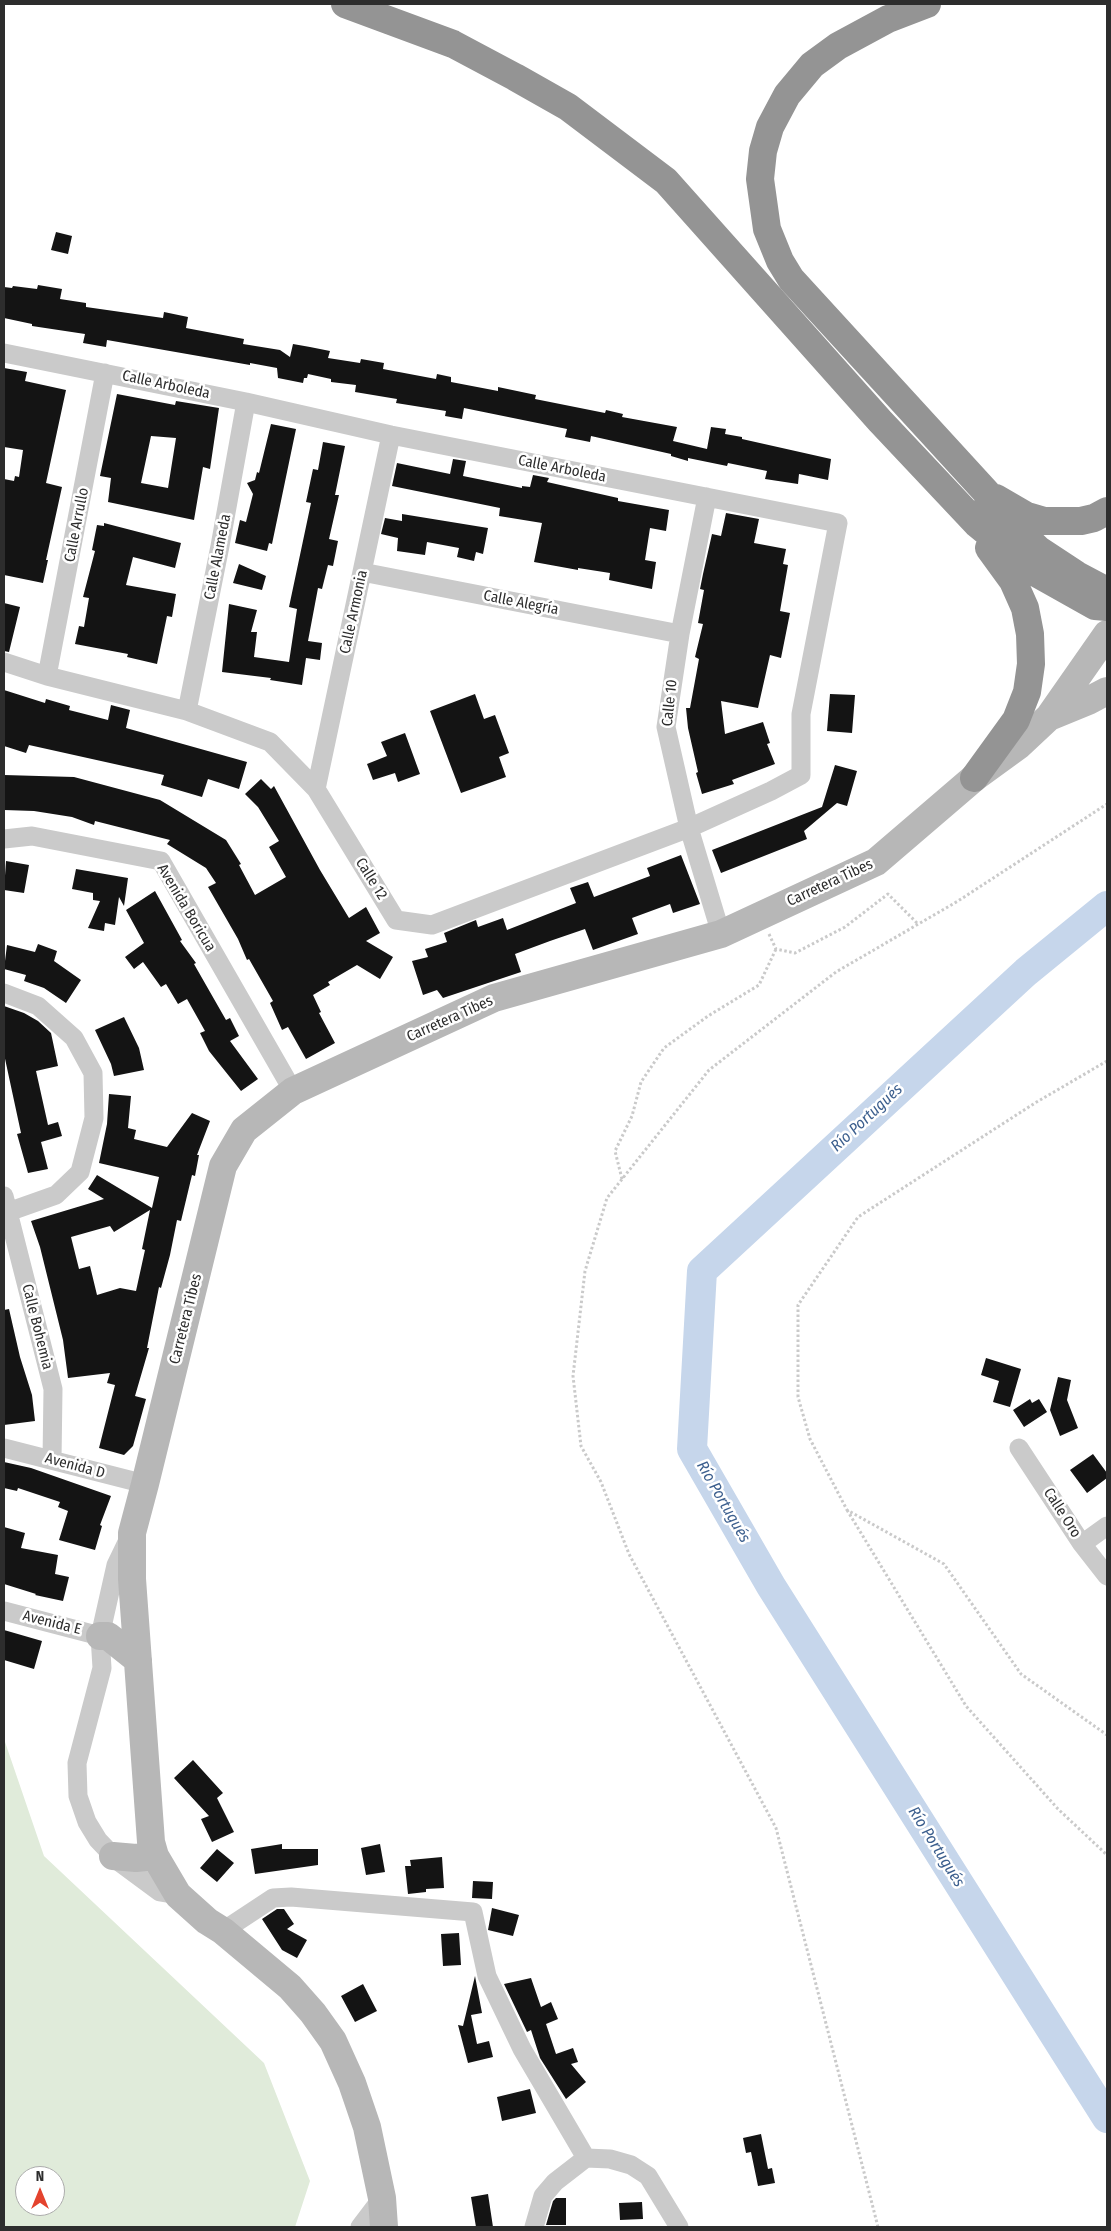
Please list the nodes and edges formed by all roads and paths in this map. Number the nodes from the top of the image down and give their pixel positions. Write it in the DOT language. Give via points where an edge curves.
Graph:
graph roads {
  1 [pos="345,4"];
  2 [pos="927,4"];
  3 [pos="4,354"];
  4 [pos="105,373"];
  5 [pos="246,402"];
  6 [pos="391,435"];
  7 [pos="986,493"];
  8 [pos="706,497"];
  9 [pos="1107,511"];
  10 [pos="977,524"];
  11 [pos="362,572"];
  12 [pos="1107,591"];
  13 [pos="1107,607"];
  14 [pos="680,634"];
  15 [pos="1107,634"];
  16 [pos="4,662"];
  17 [pos="47,676"];
  18 [pos="1107,691"];
  19 [pos="187,711"];
  20 [pos="1049,717"];
  21 [pos="974,778"];
  22 [pos="316,789"];
  23 [pos="771,791"];
  24 [pos="1107,804"];
  25 [pos="689,828"];
  26 [pos="4,839"];
  27 [pos="761,915"];
  28 [pos="918,924"];
  29 [pos="721,934"];
  30 [pos="776,949"];
  31 [pos="4,993"];
  32 [pos="1107,1061"];
  33 [pos="293,1091"];
  34 [pos="622,1179"];
  35 [pos="6,1204"];
  36 [pos="4,1448"];
  37 [pos="1019,1448"];
  38 [pos="52,1460"];
  39 [pos="145,1484"];
  40 [pos="847,1510"];
  41 [pos="1107,1526"];
  42 [pos="132,1533"];
  43 [pos="1082,1544"];
  44 [pos="1107,1576"];
  45 [pos="4,1611"];
  46 [pos="100,1636"];
  47 [pos="138,1660"];
  48 [pos="1107,1735"];
  49 [pos="1107,1854"];
  50 [pos="113,1856"];
  51 [pos="155,1856"];
  52 [pos="178,1895"];
  53 [pos="223,1931"];
  54 [pos="586,2158"];
  55 [pos="382,2198"];
  56 [pos="360,2227"];
  57 [pos="384,2227"];
  58 [pos="534,2227"];
  59 [pos="679,2227"];
  60 [pos="878,2227"];
  1 -- 10 [label="highway" via="453,44 514,76 568,107 666,182"];
  2 -- 7 [label="highway" via="888,19 838,46 812,65 798,81 778,110 766,139 761,164 762,196 767,229 791,279"];
  3 -- 4 [label="street, Calle Arboleda"];
  4 -- 5 [label="street, Calle Arboleda"];
  4 -- 17 [label="street, Calle Arrullo"];
  5 -- 6 [label="street, Calle Arboleda"];
  5 -- 19 [label="street, Calle Alameda"];
  6 -- 8 [label="street, Calle Arboleda"];
  6 -- 11 [label="street, Calle Armonia"];
  7 -- 9 [label="highway" via="1027,516 1044,521 1081,521"];
  7 -- 12 [label="highway" via="989,502 1039,550"];
  8 -- 14 [label="street, Calle 10"];
  8 -- 23 [label="street, Calle Arboleda" via="838,524 801,714 801,775"];
  10 -- 13 [label="highway" via="1038,574 1095,606"];
  10 -- 21 [label="highway" via="1014,581 1028,616 1032,648 1030,681 1024,703 1016,720"];
  11 -- 14 [label="street, Calle Alegría"];
  11 -- 22 [label="street, Calle Armonia"];
  14 -- 25 [label="street, Calle 10" via="666,727"];
  15 -- 20 [label="street, Carretera Tibes"];
  16 -- 17 [label="street, Calle 12"];
  17 -- 19 [label="street, Calle 12"];
  18 -- 20 [label="street"];
  19 -- 22 [label="street, Calle 12" via="270,742"];
  20 -- 21 [label="street, Carretera Tibes" via="1018,746"];
  21 -- 27 [label="street, Carretera Tibes" via="876,862"];
  22 -- 25 [label="street, Calle 12" via="396,920 432,925"];
  23 -- 25 [label="street, Calle 12"];
  24 -- 28 [label="path"];
  25 -- 29 [label="street, Calle 10"];
  26 -- 33 [label="street, Avenida Boricua" via="32,836 161,861"];
  27 -- 29 [label="street, Carretera Tibes"];
  27 -- 30 [label="path"];
  28 -- 30 [label="path" via="888,894 845,927 795,953"];
  28 -- 34 [label="path" via="836,972 710,1070"];
  29 -- 33 [label="street, Carretera Tibes" via="494,998"];
  30 -- 34 [label="path" via="759,985 664,1048 640,1082 632,1116 616,1151"];
  31 -- 35 [label="street" via="38,1006 74,1038 92,1073 94,1118 80,1172 56,1194"];
  32 -- 40 [label="path" via="1035,1102 858,1217 798,1305 798,1397 810,1439"];
  33 -- 39 [label="street, Carretera Tibes" via="244,1130 223,1166"];
  34 -- 60 [label="path" via="607,1198 585,1270 574,1376 581,1446 601,1482 629,1554 776,1828"];
  35 -- 38 [label="street, Calle Bohemia" via="53,1389"];
  36 -- 38 [label="street, Avenida D"];
  37 -- 43 [label="street, Calle Oro"];
  38 -- 39 [label="street, Avenida D"];
  39 -- 42 [label="street, Carretera Tibes"];
  40 -- 48 [label="path" via="944,1564 1021,1674"];
  40 -- 49 [label="path" via="966,1706 1058,1809"];
  41 -- 43 [label="street"];
  42 -- 46 [label="street" via="116,1565"];
  42 -- 47 [label="street, Carretera Tibes"];
  43 -- 44 [label="street, Calle Oro"];
  45 -- 46 [label="street, Avenida E"];
  46 -- 47 [label="street" via="108,1636"];
  46 -- 50 [label="street" via="102,1668 77,1763 78,1796 87,1822"];
  47 -- 51 [label="street, Carretera Tibes" via="147,1801"];
  50 -- 51 [label="street"];
  50 -- 52 [label="street" via="160,1892"];
  51 -- 52 [label="street, Carretera Tibes"];
  52 -- 53 [label="street, Carretera Tibes"];
  53 -- 54 [label="street" via="274,1898 282,1897 473,1912 487,1976 522,2049"];
  53 -- 55 [label="street, Carretera Tibes" via="290,1987 333,2041 367,2127"];
  54 -- 58 [label="street" via="555,2182 543,2196"];
  54 -- 59 [label="street" via="610,2159 631,2165 648,2176"];
  55 -- 56 [label="street"];
  55 -- 57 [label="street, Carretera Tibes"];
}
